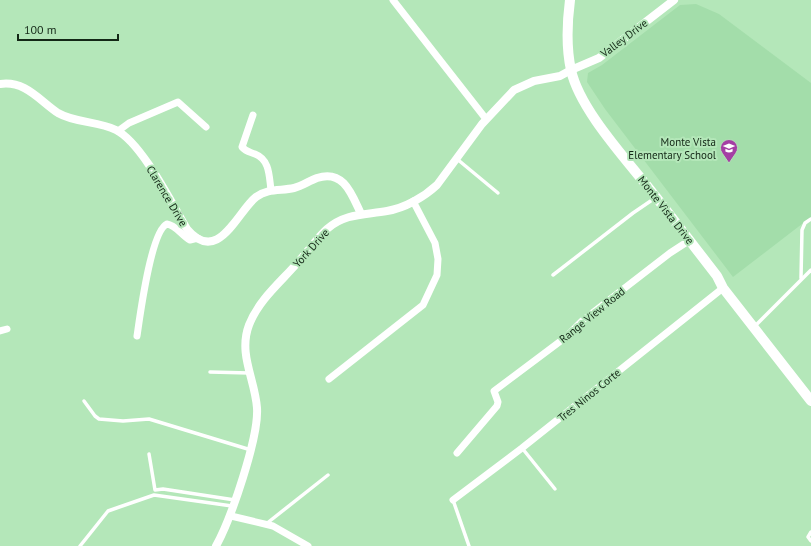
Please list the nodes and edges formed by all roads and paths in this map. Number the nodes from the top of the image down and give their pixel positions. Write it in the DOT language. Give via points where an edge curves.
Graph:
graph roads {
  1 [pos="393,0"];
  2 [pos="570,0"];
  3 [pos="674,0"];
  4 [pos="571,70"];
  5 [pos="0,84"];
  6 [pos="253,114"];
  7 [pos="486,119"];
  8 [pos="206,127"];
  9 [pos="118,131"];
  10 [pos="456,158"];
  11 [pos="271,190"];
  12 [pos="498,193"];
  13 [pos="656,196"];
  14 [pos="413,201"];
  15 [pos="361,214"];
  16 [pos="811,219"];
  17 [pos="198,238"];
  18 [pos="690,240"];
  19 [pos="811,270"];
  20 [pos="553,275"];
  21 [pos="800,281"];
  22 [pos="723,288"];
  23 [pos="753,327"];
  24 [pos="137,336"];
  25 [pos="210,372"];
  26 [pos="249,373"];
  27 [pos="329,379"];
  28 [pos="84,401"];
  29 [pos="811,401"];
  30 [pos="522,448"];
  31 [pos="251,450"];
  32 [pos="457,453"];
  33 [pos="149,454"];
  34 [pos="328,475"];
  35 [pos="555,489"];
  36 [pos="453,500"];
  37 [pos="234,503"];
  38 [pos="231,516"];
  39 [pos="266,524"];
  40 [pos="811,532"];
  41 [pos="811,542"];
  42 [pos="80,546"];
  43 [pos="216,546"];
  44 [pos="308,546"];
  45 [pos="469,546"];
  1 -- 7 [label="street"];
  2 -- 4 [label="main road, Monte Vista Drive" via="566,25"];
  3 -- 4 [label="street, Valley Drive" via="599,58"];
  4 -- 7 [label="street, York Drive" via="560,76 514,90"];
  4 -- 13 [label="main road, Monte Vista Drive" via="579,95 594,118"];
  5 -- 9 [label="street, Clarence Drive" via="28,88 49,107 66,117 100,124"];
  6 -- 11 [label="street" via="242,147 266,162"];
  7 -- 10 [label="street, York Drive"];
  8 -- 9 [label="street" via="178,102 140,117"];
  9 -- 17 [label="street, Clarence Drive" via="130,140 143,156 187,230"];
  10 -- 12 [label="lane"];
  10 -- 14 [label="street, York Drive" via="437,185"];
  11 -- 15 [label="street" via="294,188 319,178 332,177 348,186"];
  11 -- 17 [label="street" via="256,197 238,220 214,241"];
  13 -- 18 [label="main road, Monte Vista Drive"];
  13 -- 20 [label="lane"];
  14 -- 15 [label="street, York Drive" via="387,211"];
  14 -- 27 [label="street" via="434,243 438,259 437,275 423,305"];
  15 -- 26 [label="street, York Drive" via="343,218 328,228 263,300 249,325 245,346"];
  16 -- 21 [label="lane" via="805,223 802,230"];
  17 -- 24 [label="street" via="185,238 171,225 160,229 147,276"];
  18 -- 22 [label="main road, Monte Vista Drive"];
  18 -- 32 [label="street, Range View Road" via="670,252 582,321 566,337 494,391 498,402 496,406"];
  19 -- 21 [label="lane"];
  21 -- 23 [label="lane"];
  22 -- 23 [label="main road, Monte Vista Drive"];
  22 -- 30 [label="street, Tres Ninos Corte"];
  23 -- 29 [label="main road, Monte Vista Drive"];
  25 -- 26 [label="lane"];
  26 -- 31 [label="street, York Drive" via="257,407"];
  28 -- 31 [label="lane" via="95,416 104,420 149,419"];
  30 -- 35 [label="lane"];
  30 -- 36 [label="street, Tres Ninos Corte"];
  31 -- 37 [label="street, York Drive"];
  33 -- 37 [label="lane" via="155,490 163,489"];
  34 -- 39 [label="lane"];
  36 -- 45 [label="lane"];
  37 -- 38 [label="street, York Drive"];
  37 -- 42 [label="lane" via="154,495 108,511"];
  38 -- 39 [label="street"];
  38 -- 43 [label="street, York Drive"];
  39 -- 44 [label="street"];
  40 -- 41 [label="lane" via="808,537"];
}
